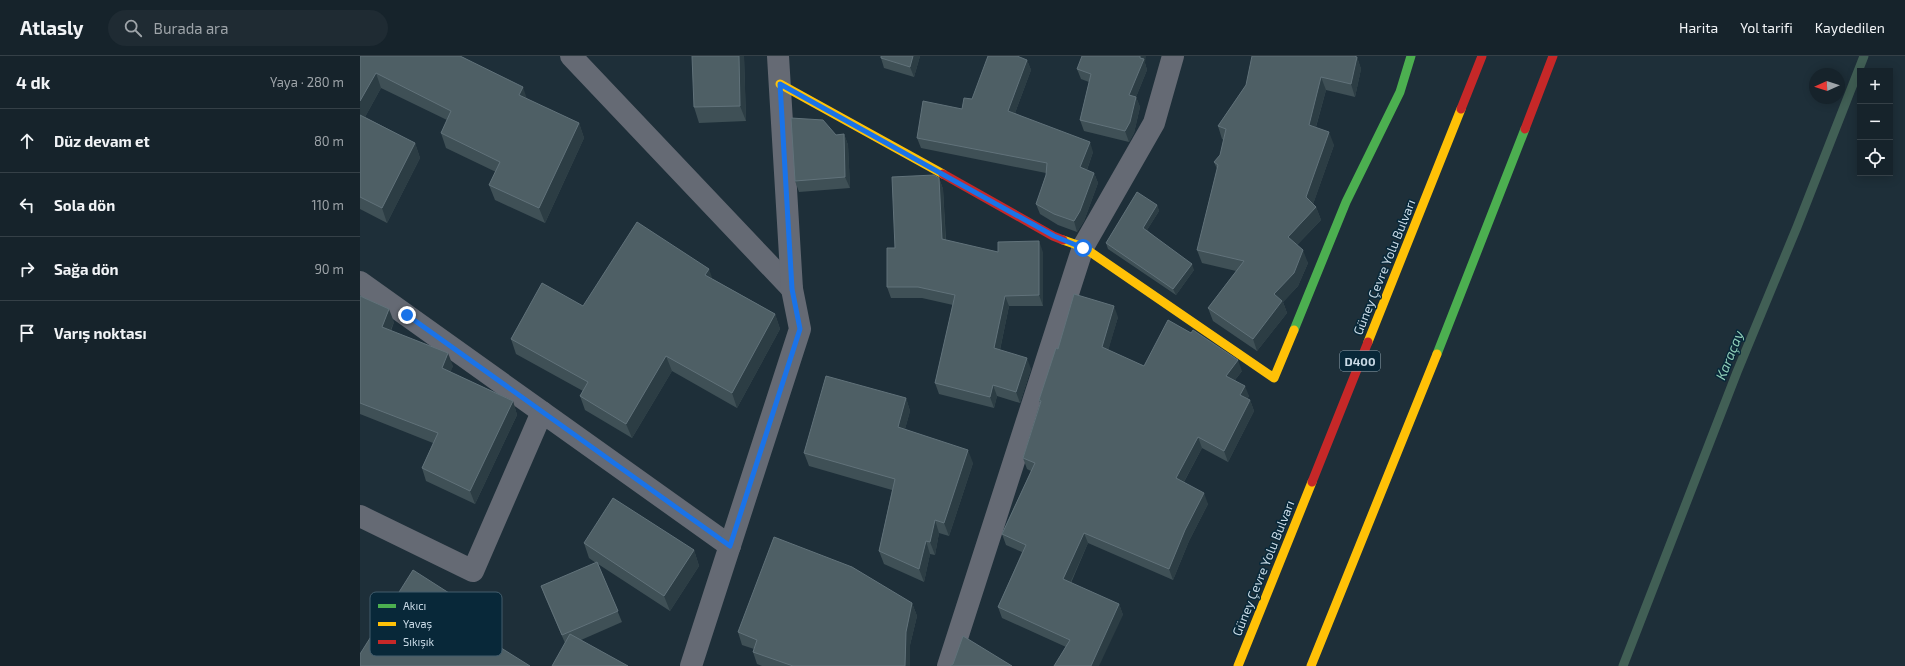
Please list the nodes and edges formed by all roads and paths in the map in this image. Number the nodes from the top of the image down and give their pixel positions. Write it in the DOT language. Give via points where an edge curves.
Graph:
graph roads {
  1 [pos="572,56"];
  2 [pos="778,56"];
  3 [pos="1173,56"];
  4 [pos="1411,56"];
  5 [pos="1482,56"];
  6 [pos="1553,56"];
  7 [pos="780,84"];
  8 [pos="1083,248"];
  9 [pos="360,282"];
  10 [pos="792,289"];
  11 [pos="542,412"];
  12 [pos="360,516"];
  13 [pos="730,546"];
  14 [pos="691,666"];
  15 [pos="948,666"];
  16 [pos="1238,666"];
  17 [pos="1311,666"];
  1 -- 10 [label="street"];
  2 -- 7 [label="street"];
  3 -- 8 [label="street" via="1154,123"];
  4 -- 8 [label="main road" via="1400,92 1346,202 1274,378"];
  5 -- 16 [label="main road, Güney Çevre Yolu Bulvarı / D400"];
  6 -- 17 [label="main road" via="1433,364"];
  7 -- 8 [label="main road" via="1054,236"];
  7 -- 10 [label="street"];
  8 -- 15 [label="street"];
  9 -- 11 [label="street"];
  10 -- 13 [label="street" via="800,329"];
  11 -- 12 [label="street" via="473,571"];
  11 -- 13 [label="street"];
  13 -- 14 [label="street"];
}
